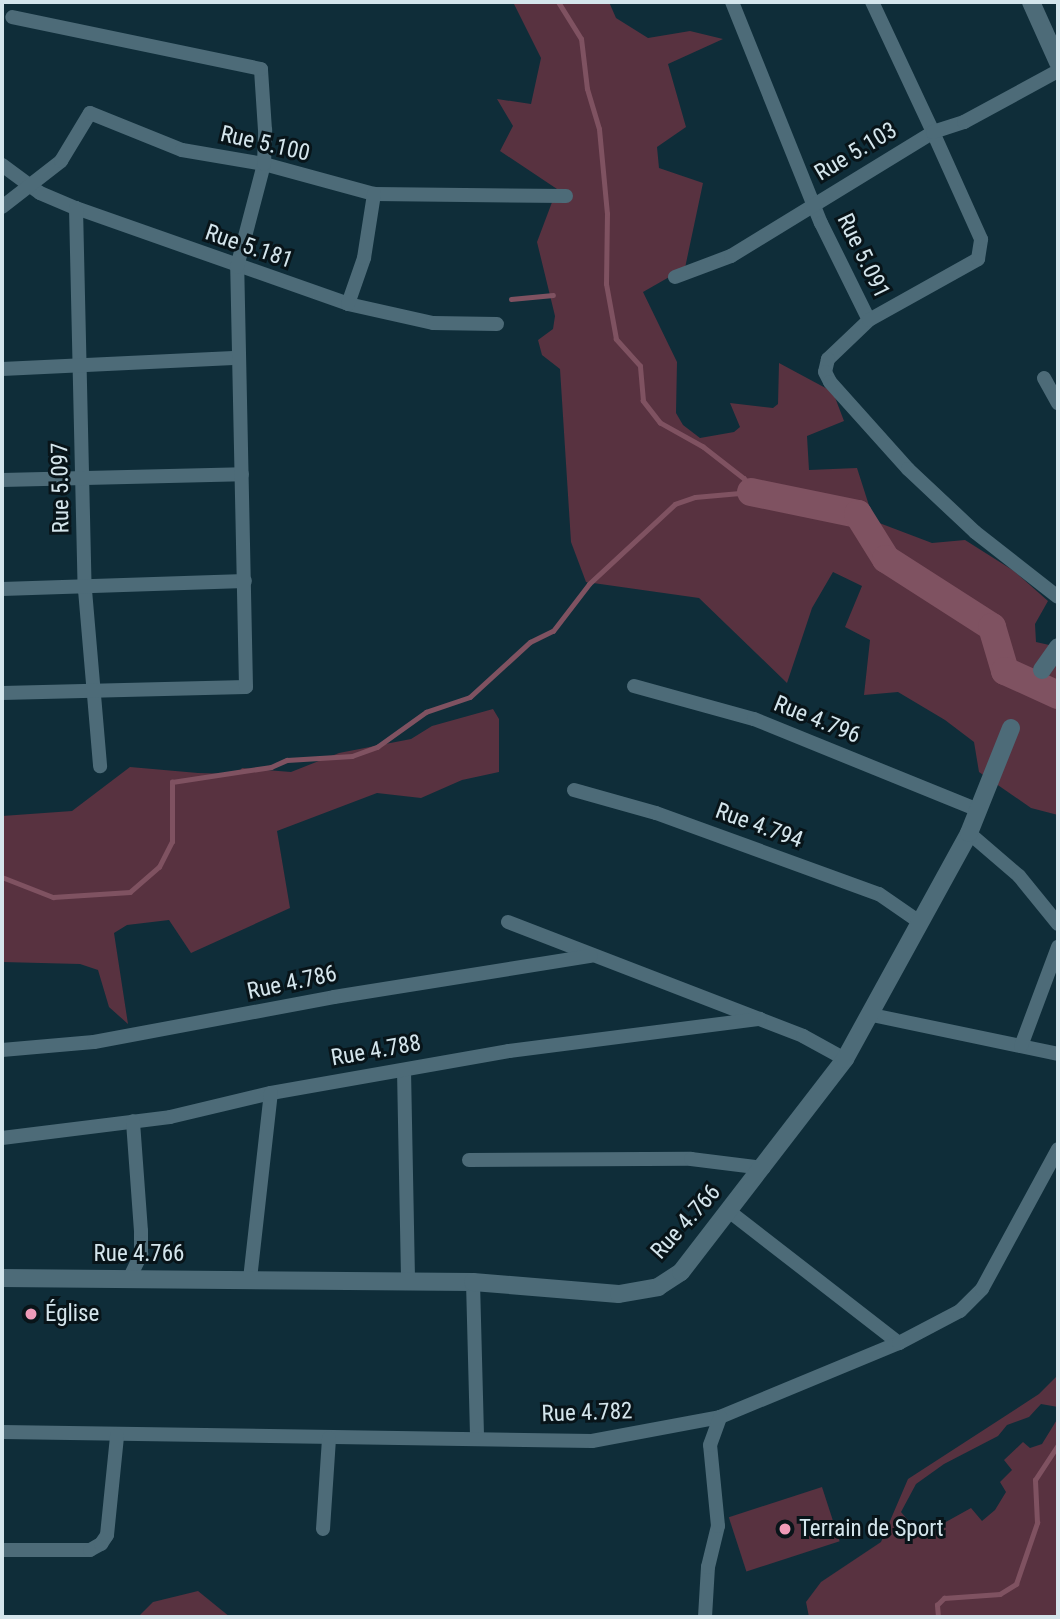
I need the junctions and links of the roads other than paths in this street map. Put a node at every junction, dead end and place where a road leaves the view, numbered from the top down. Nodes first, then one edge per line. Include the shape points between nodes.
1 (732, 2) edge
2 (872, 2) edge
3 (1031, 2) edge
4 (12, 17) dead end
5 (1058, 62) edge
6 (1058, 71) edge
7 (933, 132) junction
8 (264, 164) junction
9 (2, 165) edge
10 (32, 187) junction
11 (374, 194) junction
12 (566, 196) dead end
13 (813, 205) junction
14 (2, 207) edge
15 (76, 208) junction
16 (237, 267) junction
17 (675, 277) dead end
18 (348, 304) junction
19 (869, 320) junction
20 (497, 324) dead end
21 (239, 358) junction
22 (81, 365) junction
23 (2, 369) edge
24 (1044, 378) dead end
25 (1058, 403) edge
26 (84, 474) junction
27 (242, 474) junction
28 (2, 480) edge
29 (245, 580) junction
30 (2, 589) edge
31 (85, 590) junction
32 (1058, 597) edge
33 (1058, 646) edge
34 (1042, 670) dead end
35 (634, 686) dead end
36 (91, 691) junction
37 (2, 693) edge
38 (1011, 728) dead end
39 (100, 766) dead end
40 (574, 790) dead end
41 (978, 810) junction
42 (969, 833) junction
43 (508, 922) dead end
44 (921, 923) junction
45 (1058, 924) edge
46 (1058, 947) edge
47 (591, 956) junction
48 (872, 1015) junction
49 (760, 1019) junction
50 (1021, 1046) junction
51 (2, 1050) edge
52 (1058, 1054) edge
53 (845, 1059) junction
54 (404, 1070) junction
55 (271, 1093) junction
56 (133, 1121) junction
57 (2, 1138) edge
58 (1058, 1149) edge
59 (469, 1160) dead end
60 (764, 1168) junction
61 (730, 1212) junction
62 (2, 1278) edge
63 (129, 1279) junction
64 (250, 1279) junction
65 (408, 1280) junction
66 (473, 1282) junction
67 (898, 1343) junction
68 (720, 1417) junction
69 (2, 1432) edge
70 (117, 1436) junction
71 (477, 1437) junction
72 (329, 1438) junction
73 (323, 1529) dead end
74 (2, 1550) edge
75 (705, 1617) edge

1 - 13 street, Rue 5.091
2 - 7 street, Rue 5.103
3 - 5 street
4 - 8 street via 261,69
6 - 7 street via 964,122
7 - 13 street, Rue 5.103
7 - 19 street via 981,239 978,259
8 - 10 street, Rue 5.100 via 182,150 90,113 61,161
8 - 11 street, Rue 5.100
8 - 16 street
9 - 10 street, Rue 5.181
10 - 14 street, Rue 5.100
10 - 15 street, Rue 5.181
11 - 12 street, Rue 5.100
11 - 18 street via 364,258
13 - 17 street, Rue 5.103 via 731,256
13 - 19 street, Rue 5.091
15 - 16 street, Rue 5.181
15 - 22 street, Rue 5.097
16 - 18 street, Rue 5.181
16 - 21 street
18 - 20 street, Rue 5.181 via 433,323
19 - 32 street, Rue 5.091 via 828,359 825,372 830,382 908,469 975,532
21 - 22 street
21 - 27 street
22 - 23 street
22 - 26 street, Rue 5.097
24 - 25 street
26 - 27 street
26 - 28 street
26 - 31 street, Rue 5.097
27 - 29 street
29 - 31 street
29 - 36 street via 246,687
30 - 31 street
31 - 36 street, Rue 5.097
33 - 34 street
35 - 41 street, Rue 4.796 via 754,719
36 - 37 street
36 - 39 street, Rue 5.097
38 - 41 street, Rue 4.766
40 - 44 street, Rue 4.794 via 656,813 879,894
41 - 42 street, Rue 4.766
42 - 44 street, Rue 4.766
42 - 45 street via 1019,876
43 - 47 street
44 - 48 street, Rue 4.766
46 - 50 street
47 - 49 street
47 - 51 street, Rue 4.786 via 94,1042
48 - 50 street
48 - 53 street, Rue 4.766
49 - 53 street
49 - 54 street, Rue 4.788 via 509,1051
50 - 52 street
53 - 60 street, Rue 4.766
54 - 55 street, Rue 4.788
54 - 65 street
55 - 56 street, Rue 4.788
55 - 64 street
56 - 57 street, Rue 4.788
56 - 63 street via 141,1254
58 - 67 street, Rue 4.782 via 982,1289 960,1311
59 - 60 street via 691,1159
60 - 61 street, Rue 4.766
61 - 66 street, Rue 4.766 via 681,1272 657,1287 619,1294
61 - 67 street
62 - 63 street, Rue 4.766
63 - 64 street, Rue 4.766
64 - 65 street, Rue 4.766
65 - 66 street, Rue 4.766
66 - 71 street
67 - 68 street, Rue 4.782
68 - 71 street, Rue 4.782 via 592,1440
68 - 75 street via 710,1445 718,1526 708,1567
69 - 70 street, Rue 4.782
70 - 72 street, Rue 4.782
70 - 74 street via 107,1535 101,1544 90,1550
71 - 72 street, Rue 4.782
72 - 73 street

